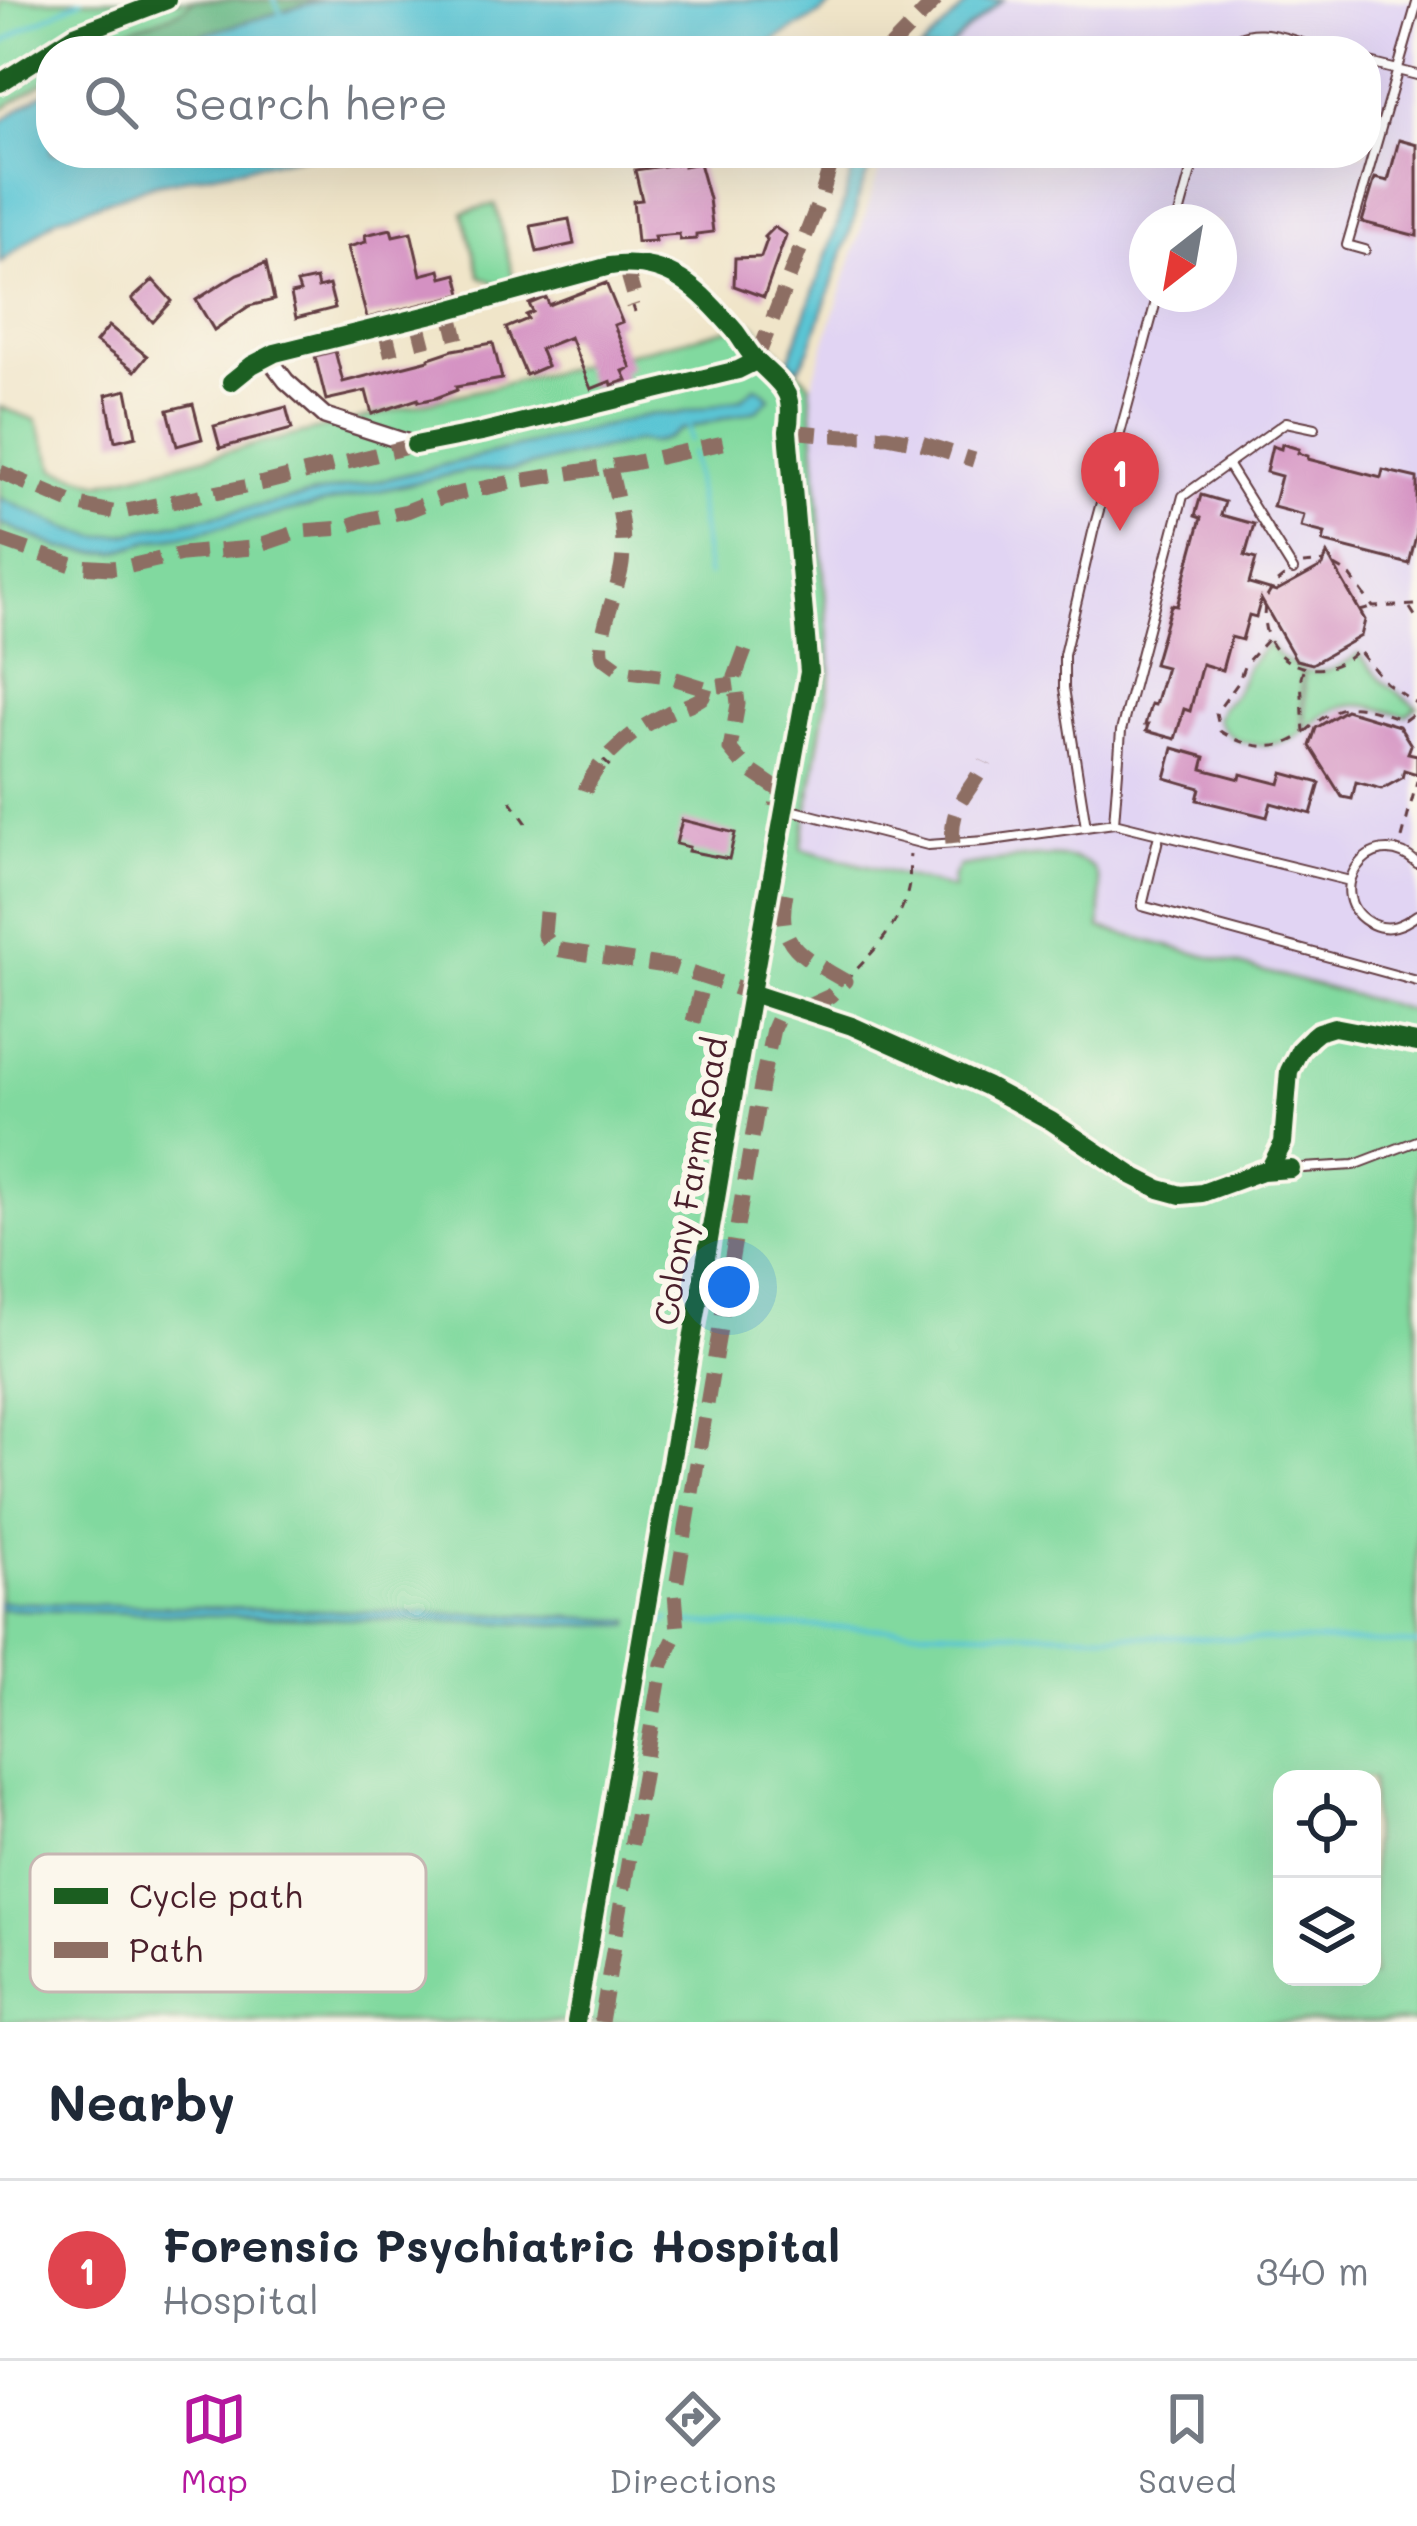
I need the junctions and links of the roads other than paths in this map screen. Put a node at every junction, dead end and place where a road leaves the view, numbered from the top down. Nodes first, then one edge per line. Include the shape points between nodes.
1 (1417, 3) edge
2 (1239, 36) edge
3 (1271, 36) edge
4 (1381, 66) edge
5 (1399, 70) junction
6 (1417, 75) edge
7 (1381, 131) edge
8 (1192, 168) edge
9 (1370, 168) edge
10 (1182, 204) edge
11 (1365, 250) dead end
12 (1153, 312) edge
13 (267, 356) junction
14 (756, 361) junction
15 (232, 382) dead end
16 (1316, 428) dead end
17 (1227, 464) junction
18 (1293, 570) dead end
19 (785, 808) junction
20 (1114, 823) junction
21 (1086, 827) junction
22 (1159, 836) junction
23 (1417, 863) edge
24 (1350, 881) junction
25 (1417, 915) edge
26 (1417, 981) edge
27 (751, 993) junction
28 (1417, 1141) edge
29 (576, 2022) edge

1 - 5 lane
2 - 3 lane
4 - 5 lane
5 - 6 lane
5 - 7 lane
8 - 10 lane
9 - 11 lane via 1347,245
12 - 21 lane via 1064,655
13 - 14 street via 325,416 415,445
13 - 14 street, Colony Farm Road via 632,264 686,283
13 - 15 street
14 - 19 street, Colony Farm Road via 789,396 809,672
16 - 17 lane via 1286,422
17 - 18 lane
17 - 20 lane via 1183,496 1121,731
19 - 21 lane via 928,845
19 - 27 street, Colony Farm Road
20 - 21 lane
20 - 22 lane
22 - 24 lane
22 - 26 lane via 1142,906
23 - 24 lane via 1381,850 1358,864
24 - 25 lane via 1356,911 1372,924 1396,927
27 - 28 lane via 852,1026 986,1086 1132,1176 1181,1195 1258,1172 1354,1165
27 - 29 street, Colony Farm Road

